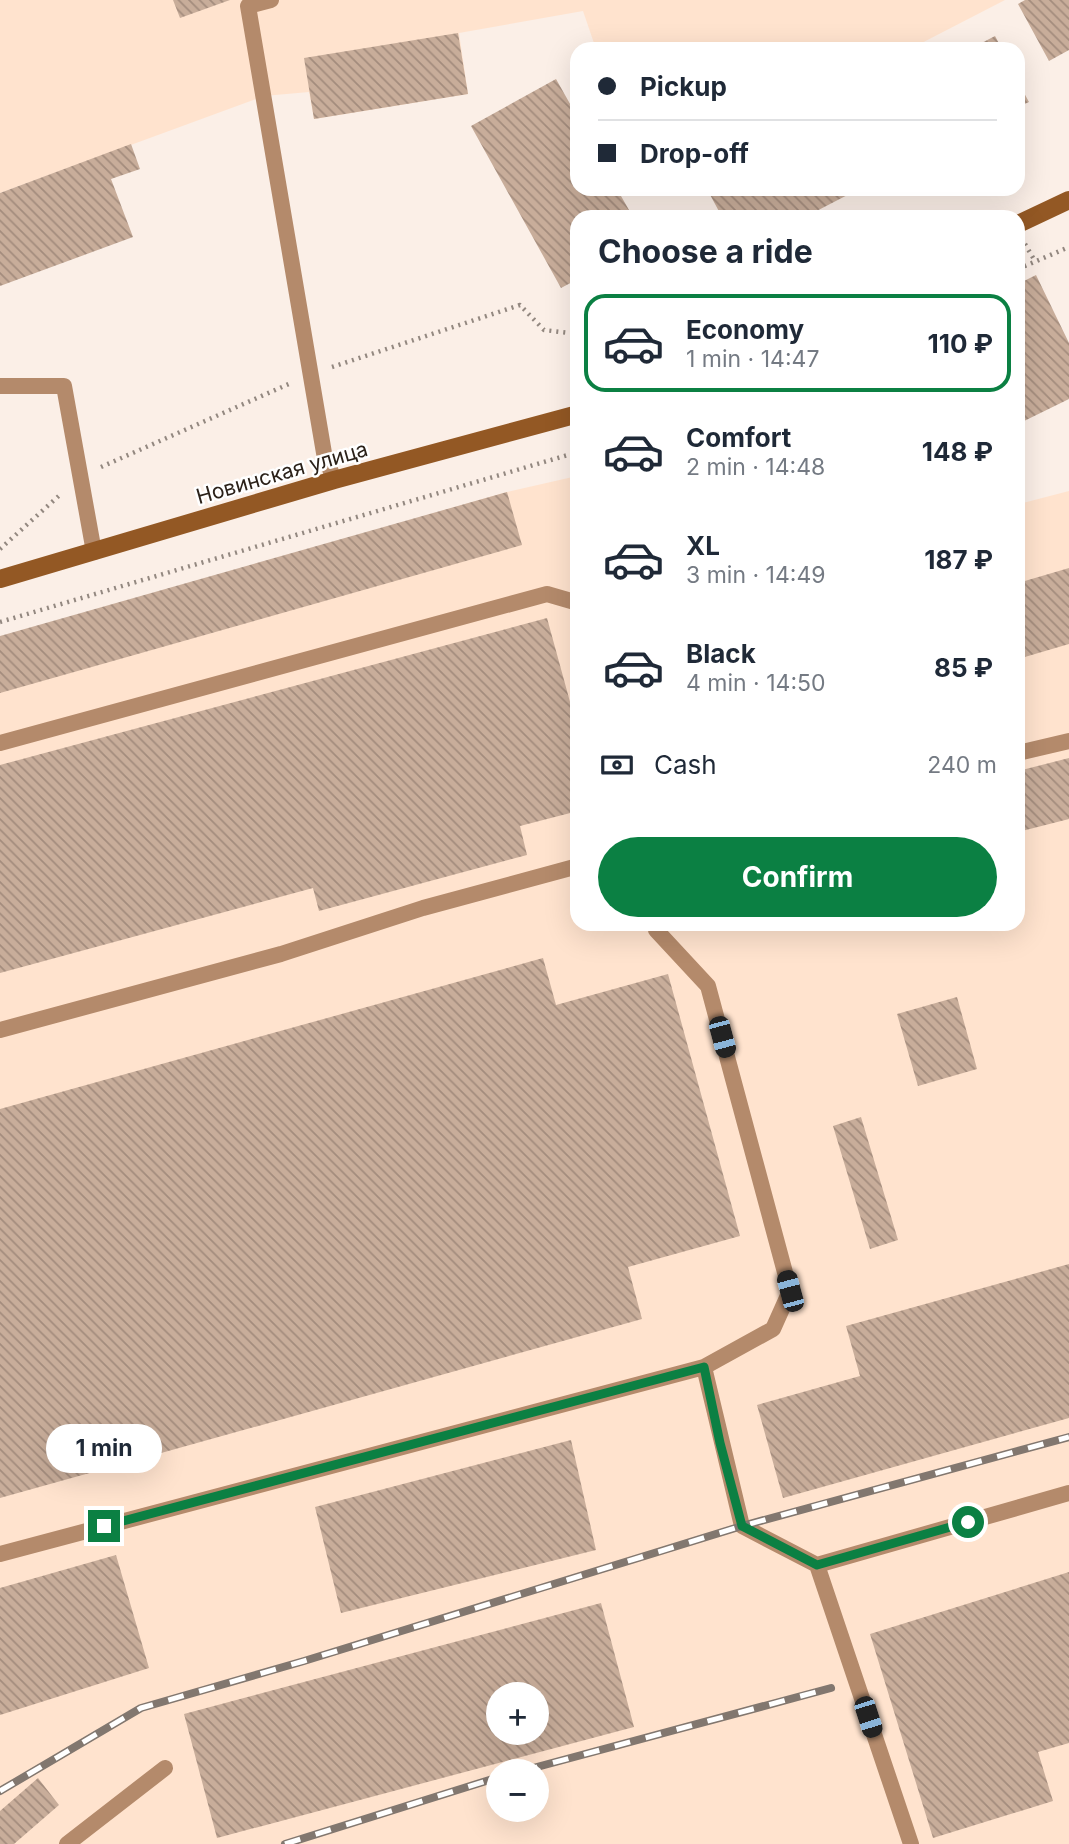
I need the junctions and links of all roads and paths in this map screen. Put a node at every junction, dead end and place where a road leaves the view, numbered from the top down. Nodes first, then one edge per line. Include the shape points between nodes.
1 (271, 0) edge
2 (1069, 200) edge
3 (1025, 221) edge
4 (1069, 247) edge
5 (1025, 266) edge
6 (570, 333) edge
7 (310, 374) junction
8 (0, 386) edge
9 (570, 416) edge
10 (570, 454) edge
11 (80, 476) junction
12 (334, 480) junction
13 (0, 549) edge
14 (94, 552) junction
15 (0, 579) edge
16 (570, 601) edge
17 (0, 622) edge
18 (1069, 741) edge
19 (0, 743) edge
20 (1025, 751) edge
21 (570, 868) edge
22 (657, 931) edge
23 (0, 1030) edge
24 (704, 1367) junction
25 (1069, 1493) edge
26 (0, 1554) edge
27 (817, 1565) junction
28 (164, 1768) dead end
29 (67, 1844) edge
30 (911, 1844) edge

1 - 7 lane via 248,6
2 - 3 main road
4 - 5 path
6 - 7 path via 544,330 520,305
7 - 11 path
7 - 12 lane via 324,453
8 - 11 lane via 64,386
9 - 12 main road, Новинская улица
10 - 17 path
11 - 13 path
11 - 14 lane
12 - 14 main road, Новинская улица
14 - 15 main road, Новинская улица
16 - 19 lane via 547,594
18 - 20 lane
21 - 23 lane via 423,908 281,954
22 - 24 lane via 708,986 790,1291 773,1329
24 - 26 lane
24 - 27 lane via 742,1526
25 - 27 lane
27 - 30 lane
28 - 29 lane

